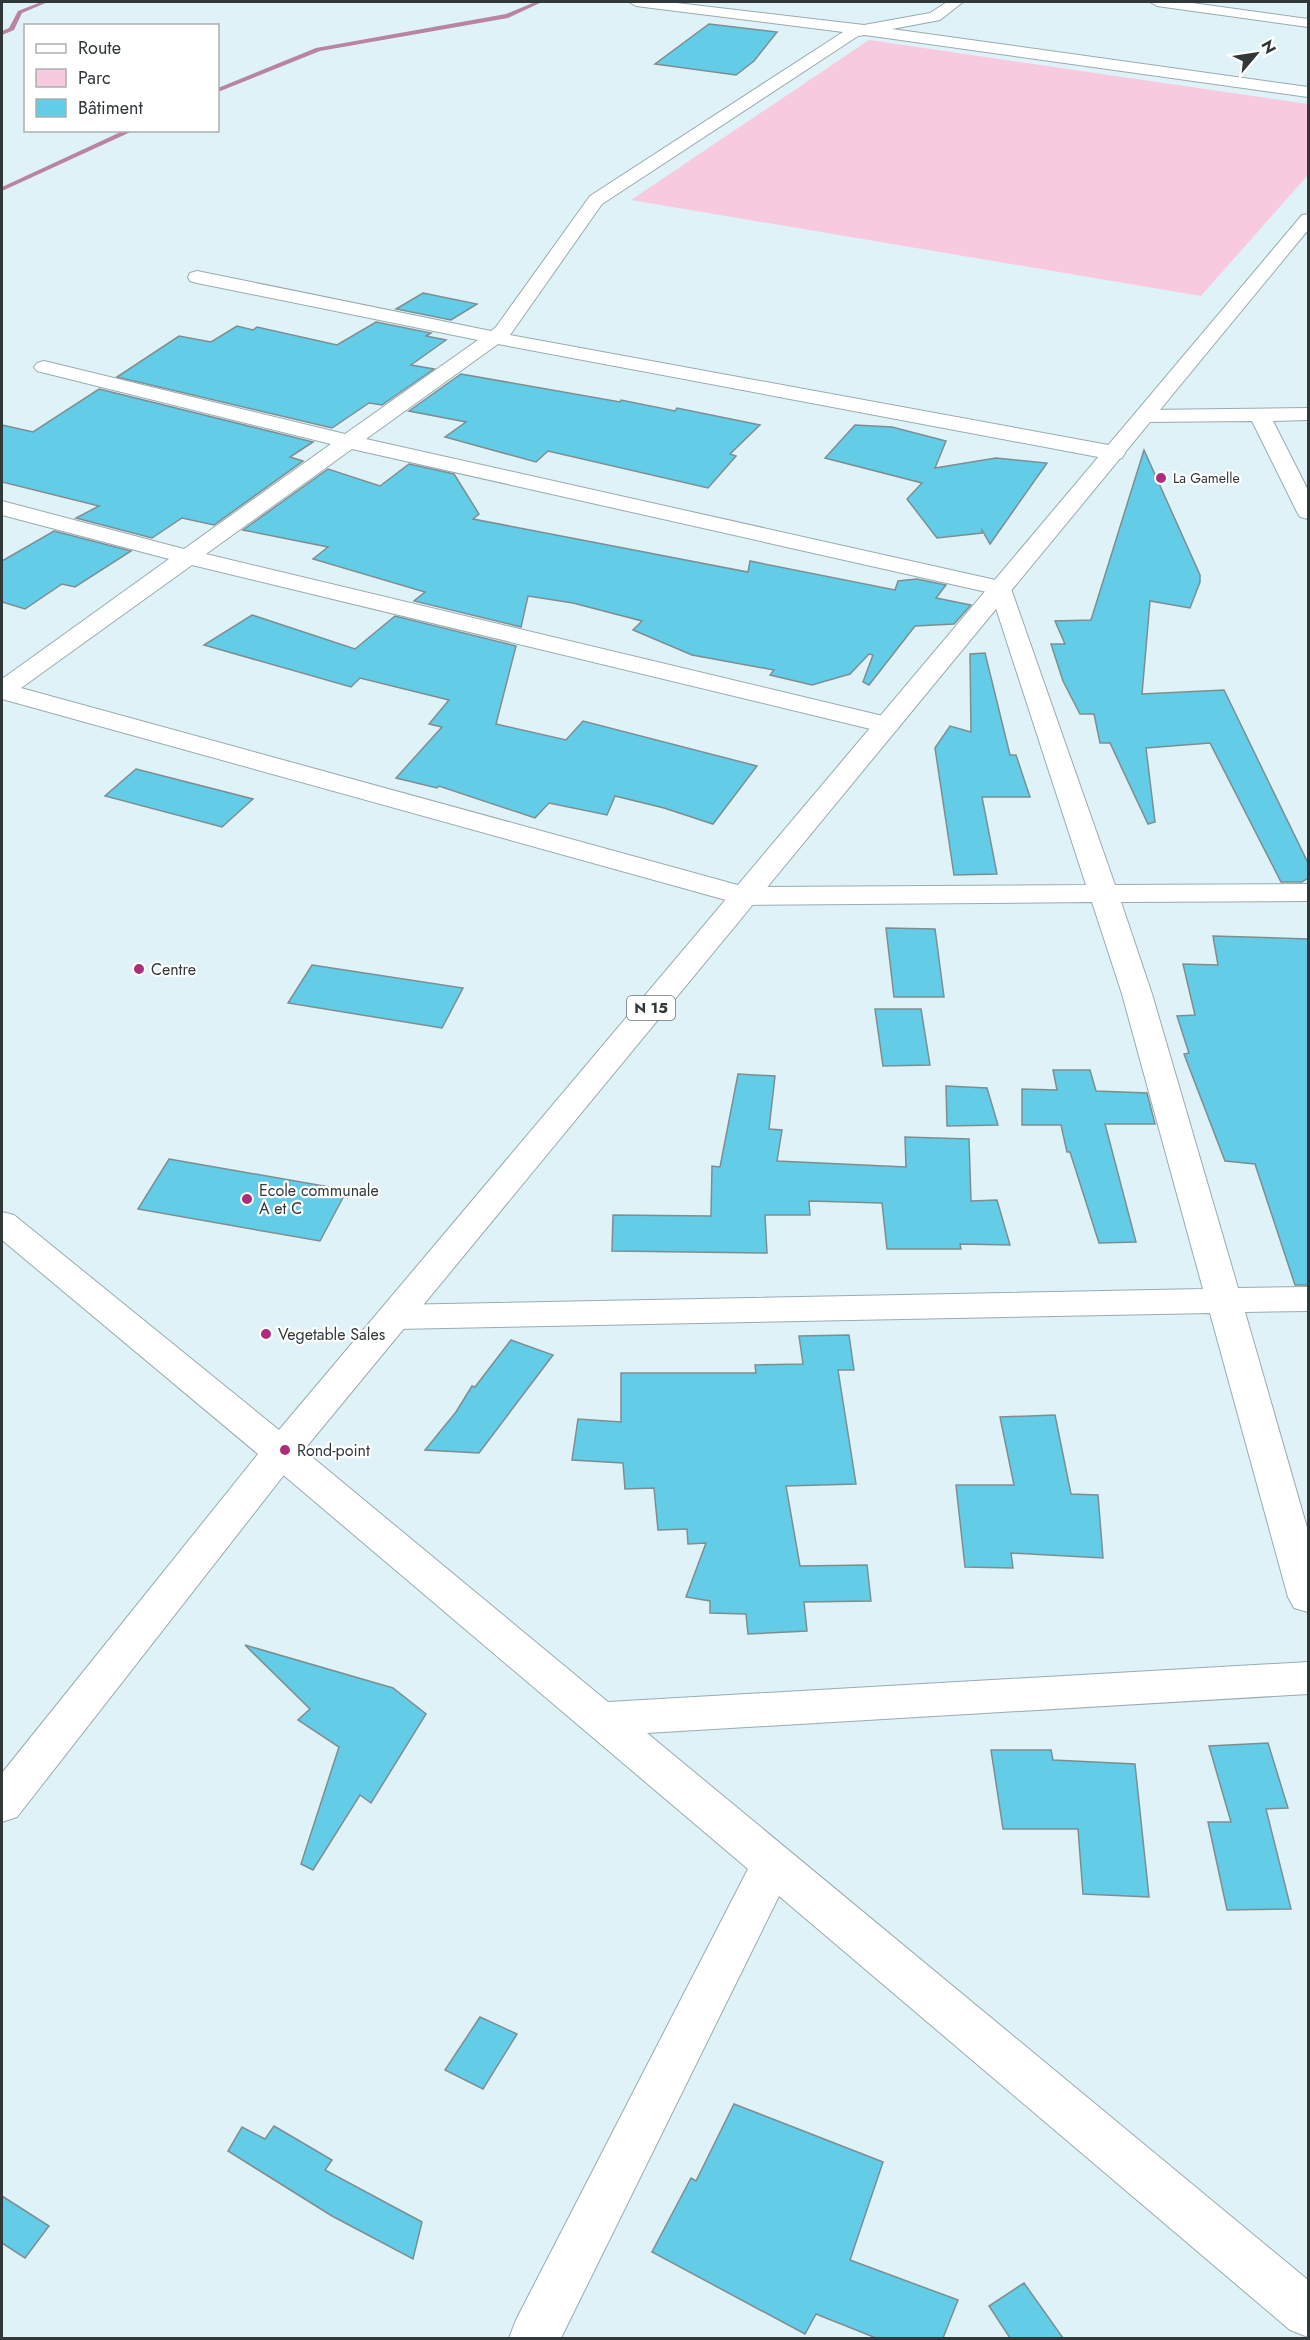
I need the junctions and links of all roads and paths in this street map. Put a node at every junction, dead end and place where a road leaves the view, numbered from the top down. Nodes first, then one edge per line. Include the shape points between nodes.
1 (636, 2) edge
2 (956, 2) edge
3 (1156, 2) edge
4 (1308, 23) edge
5 (865, 30) junction
6 (1308, 92) edge
7 (1308, 219) edge
8 (197, 277) dead end
9 (494, 337) junction
10 (44, 367) dead end
11 (1308, 414) edge
12 (1260, 415) junction
13 (1144, 416) junction
14 (349, 442) junction
15 (1114, 453) junction
16 (2, 508) edge
17 (1308, 512) edge
18 (188, 557) junction
19 (1001, 588) junction
20 (2, 690) edge
21 (887, 725) junction
22 (1308, 891) edge
23 (1103, 893) junction
24 (744, 896) junction
25 (2, 1223) edge
26 (1308, 1299) edge
27 (1225, 1301) junction
28 (394, 1317) junction
29 (281, 1452) junction
30 (1308, 1597) edge
31 (1308, 1678) edge
32 (600, 1719) junction
33 (2, 1804) edge
34 (773, 1863) junction
35 (1308, 2312) edge
36 (534, 2338) edge

1 - 5 street
2 - 5 street via 935,17
3 - 4 street
5 - 6 street
5 - 9 street via 853,32 596,200 504,331
7 - 13 street, N 15
8 - 9 street
9 - 14 street
9 - 15 street
10 - 14 street
11 - 12 street
12 - 13 street
12 - 17 street
13 - 15 street, N 15
14 - 18 street
14 - 19 street
15 - 19 street, N 15
16 - 18 street
18 - 20 street
18 - 21 street
19 - 21 street, N 15
19 - 23 street
20 - 24 street
21 - 24 street, N 15
22 - 23 street
23 - 24 street
23 - 27 street via 1137,994
24 - 28 street, N 15
25 - 29 street
26 - 27 street
27 - 28 street
27 - 30 street
28 - 29 street, N 15
29 - 32 street
29 - 33 street, N 15
31 - 32 street
32 - 34 street
34 - 35 street
34 - 36 street

